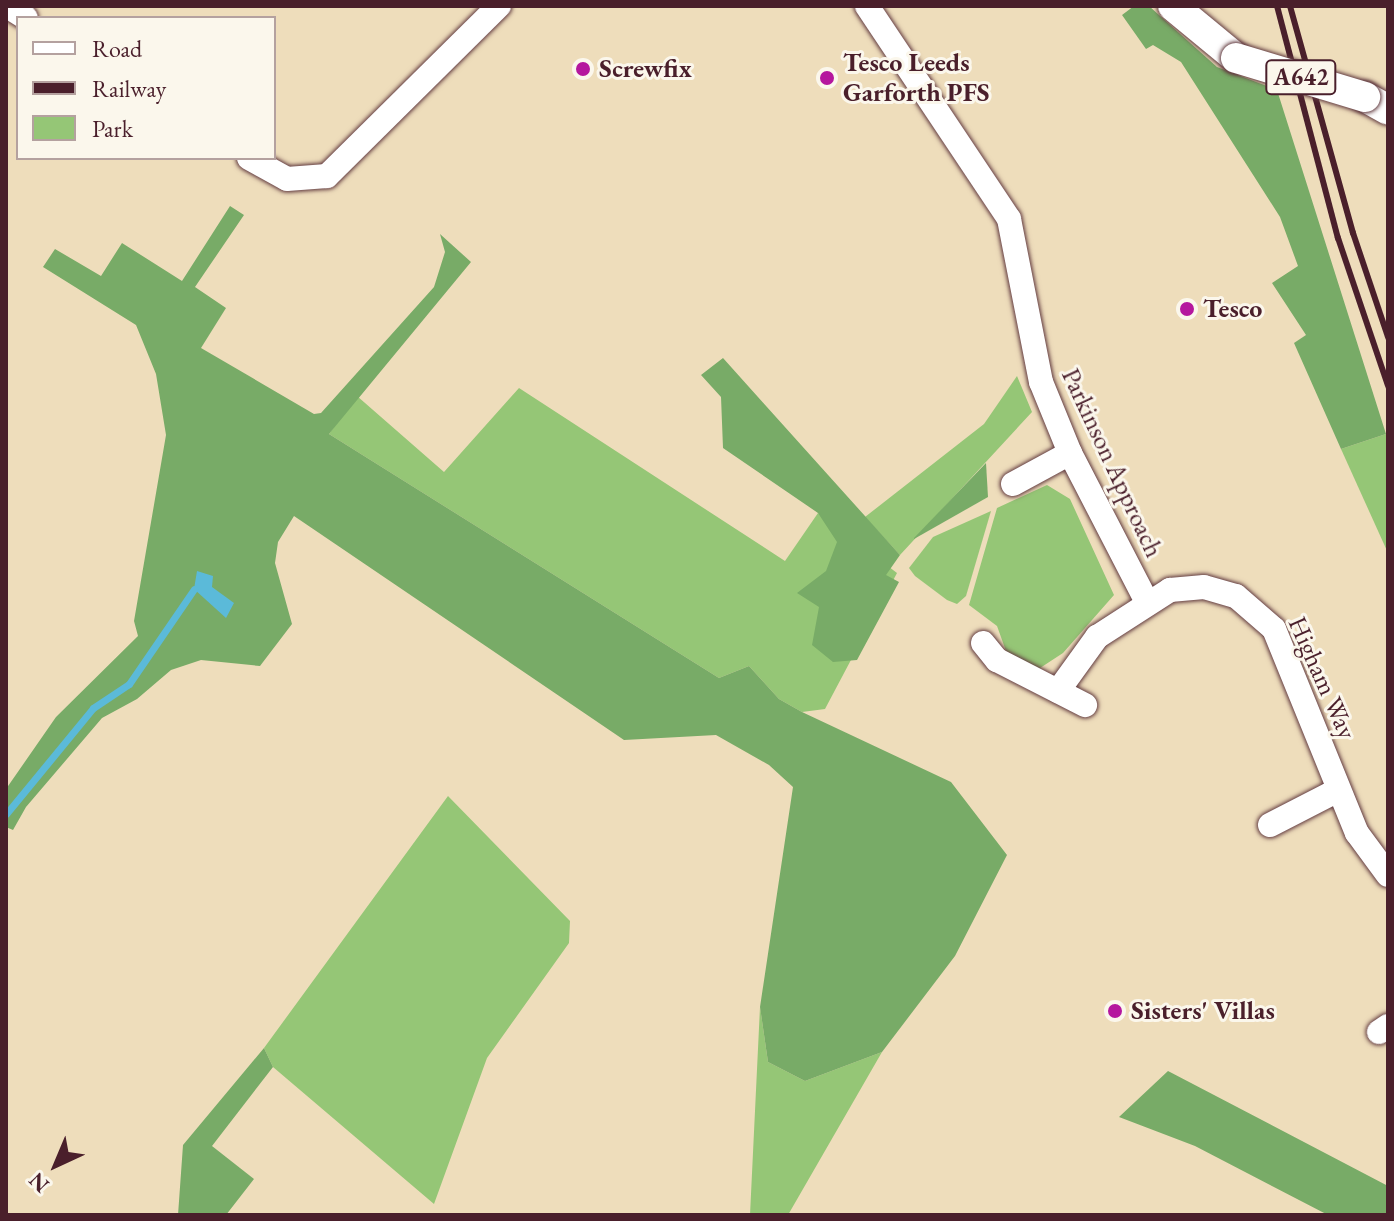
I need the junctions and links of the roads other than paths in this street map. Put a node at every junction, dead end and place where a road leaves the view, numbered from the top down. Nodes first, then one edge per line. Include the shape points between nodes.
1 (499, 6) edge
2 (867, 6) edge
3 (1173, 6) edge
4 (1376, 104) edge
5 (253, 160) edge
6 (1070, 453) junction
7 (1013, 484) dead end
8 (1147, 602) junction
9 (983, 643) dead end
10 (1058, 691) junction
11 (1085, 705) dead end
12 (1338, 790) junction
13 (1270, 825) dead end
14 (1388, 875) edge

1 - 5 street via 327,176 287,179
2 - 6 street, Parkinson Approach via 1009,219 1034,362
3 - 4 main road, A642, bridge via 1236,58
6 - 7 street
6 - 8 street, Parkinson Approach
8 - 10 street, Higham Way via 1083,650
8 - 12 street, Higham Way via 1170,590 1204,587 1236,596 1263,615 1289,659
9 - 10 street via 997,660
10 - 11 street
12 - 13 street
12 - 14 street, Higham Way via 1357,833

